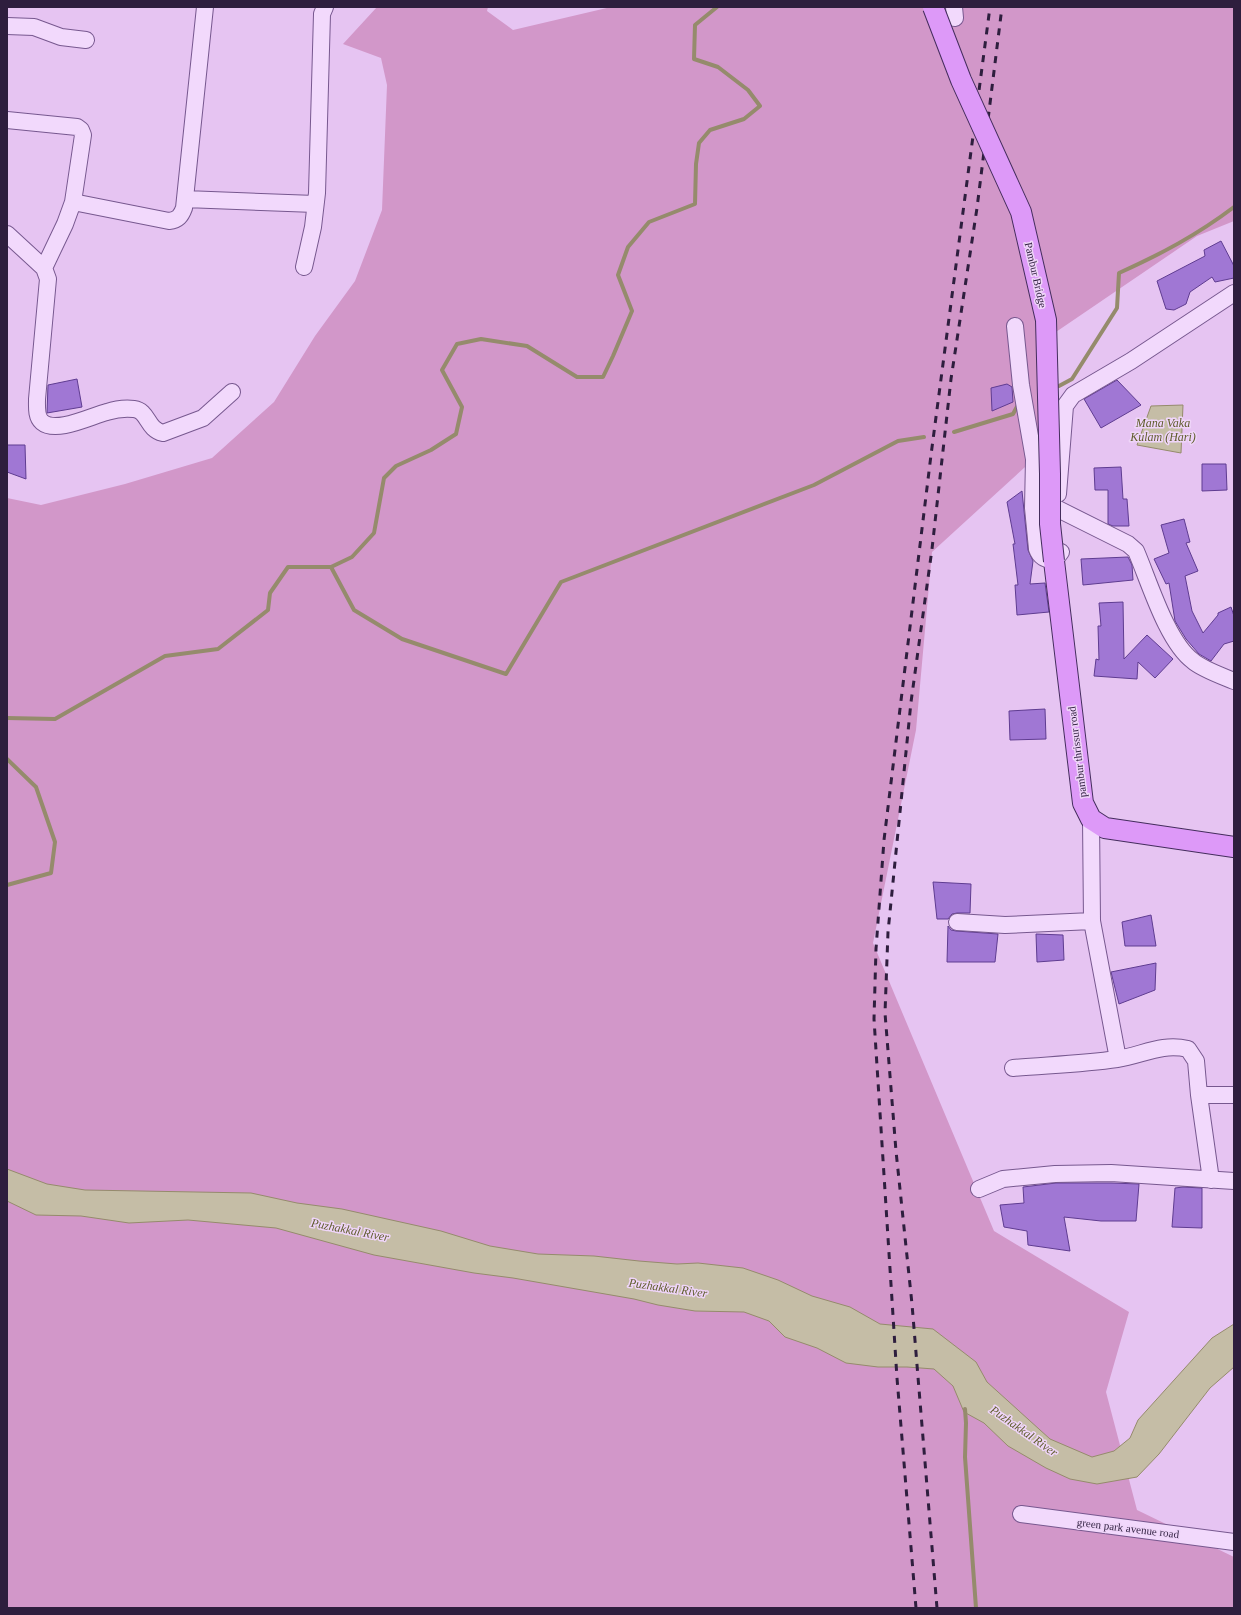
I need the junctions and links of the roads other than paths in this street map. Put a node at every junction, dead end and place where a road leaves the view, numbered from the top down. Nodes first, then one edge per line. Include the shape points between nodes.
1 (205, 7) edge
2 (325, 7) edge
3 (933, 7) edge
4 (7, 26) edge
5 (86, 40) dead end
6 (7, 120) edge
7 (186, 199) junction
8 (73, 202) junction
9 (316, 204) junction
10 (7, 234) edge
11 (304, 267) dead end
12 (44, 268) junction
13 (1234, 293) edge
14 (1015, 326) dead end
15 (232, 392) dead end
16 (1058, 509) junction
17 (1054, 561) junction
18 (1234, 681) edge
19 (1091, 819) junction
20 (1234, 847) edge
21 (1092, 921) junction
22 (957, 922) dead end
23 (1118, 1059) junction
24 (1013, 1068) dead end
25 (1199, 1095) junction
26 (1234, 1095) edge
27 (1211, 1180) junction
28 (1234, 1181) edge
29 (979, 1189) dead end
30 (1021, 1514) dead end
31 (1234, 1542) edge

1 - 7 street
2 - 9 street via 322,14
3 - 17 main road, Pambur Bridge, bridge via 961,80 1021,212 1046,320 1050,524
4 - 5 street via 34,27 61,37
6 - 8 street via 77,127 81,130 84,135
7 - 8 street via 182,214 174,220
7 - 9 street
8 - 12 street
9 - 11 street
10 - 12 street
12 - 15 street via 48,290 37,399 39,418 43,423 63,426 108,411 136,409 142,412 156,432 163,433 203,418
13 - 16 street via 1131,361 1073,395 1065,406
14 - 17 street via 1021,385 1034,459 1033,508 1038,548 1043,558
16 - 17 street via 1062,550
16 - 18 street via 1128,544 1136,551 1170,634 1179,647 1193,662
17 - 19 main road, pambur thrissur road via 1082,803
19 - 20 main road via 1105,828
19 - 21 street
21 - 22 street via 1005,925
21 - 23 street
23 - 24 street
23 - 25 street via 1175,1046 1188,1050 1196,1061
25 - 26 street
25 - 27 street
27 - 28 street
27 - 29 street via 1111,1173 1056,1174 1003,1179
30 - 31 street, green park avenue road

